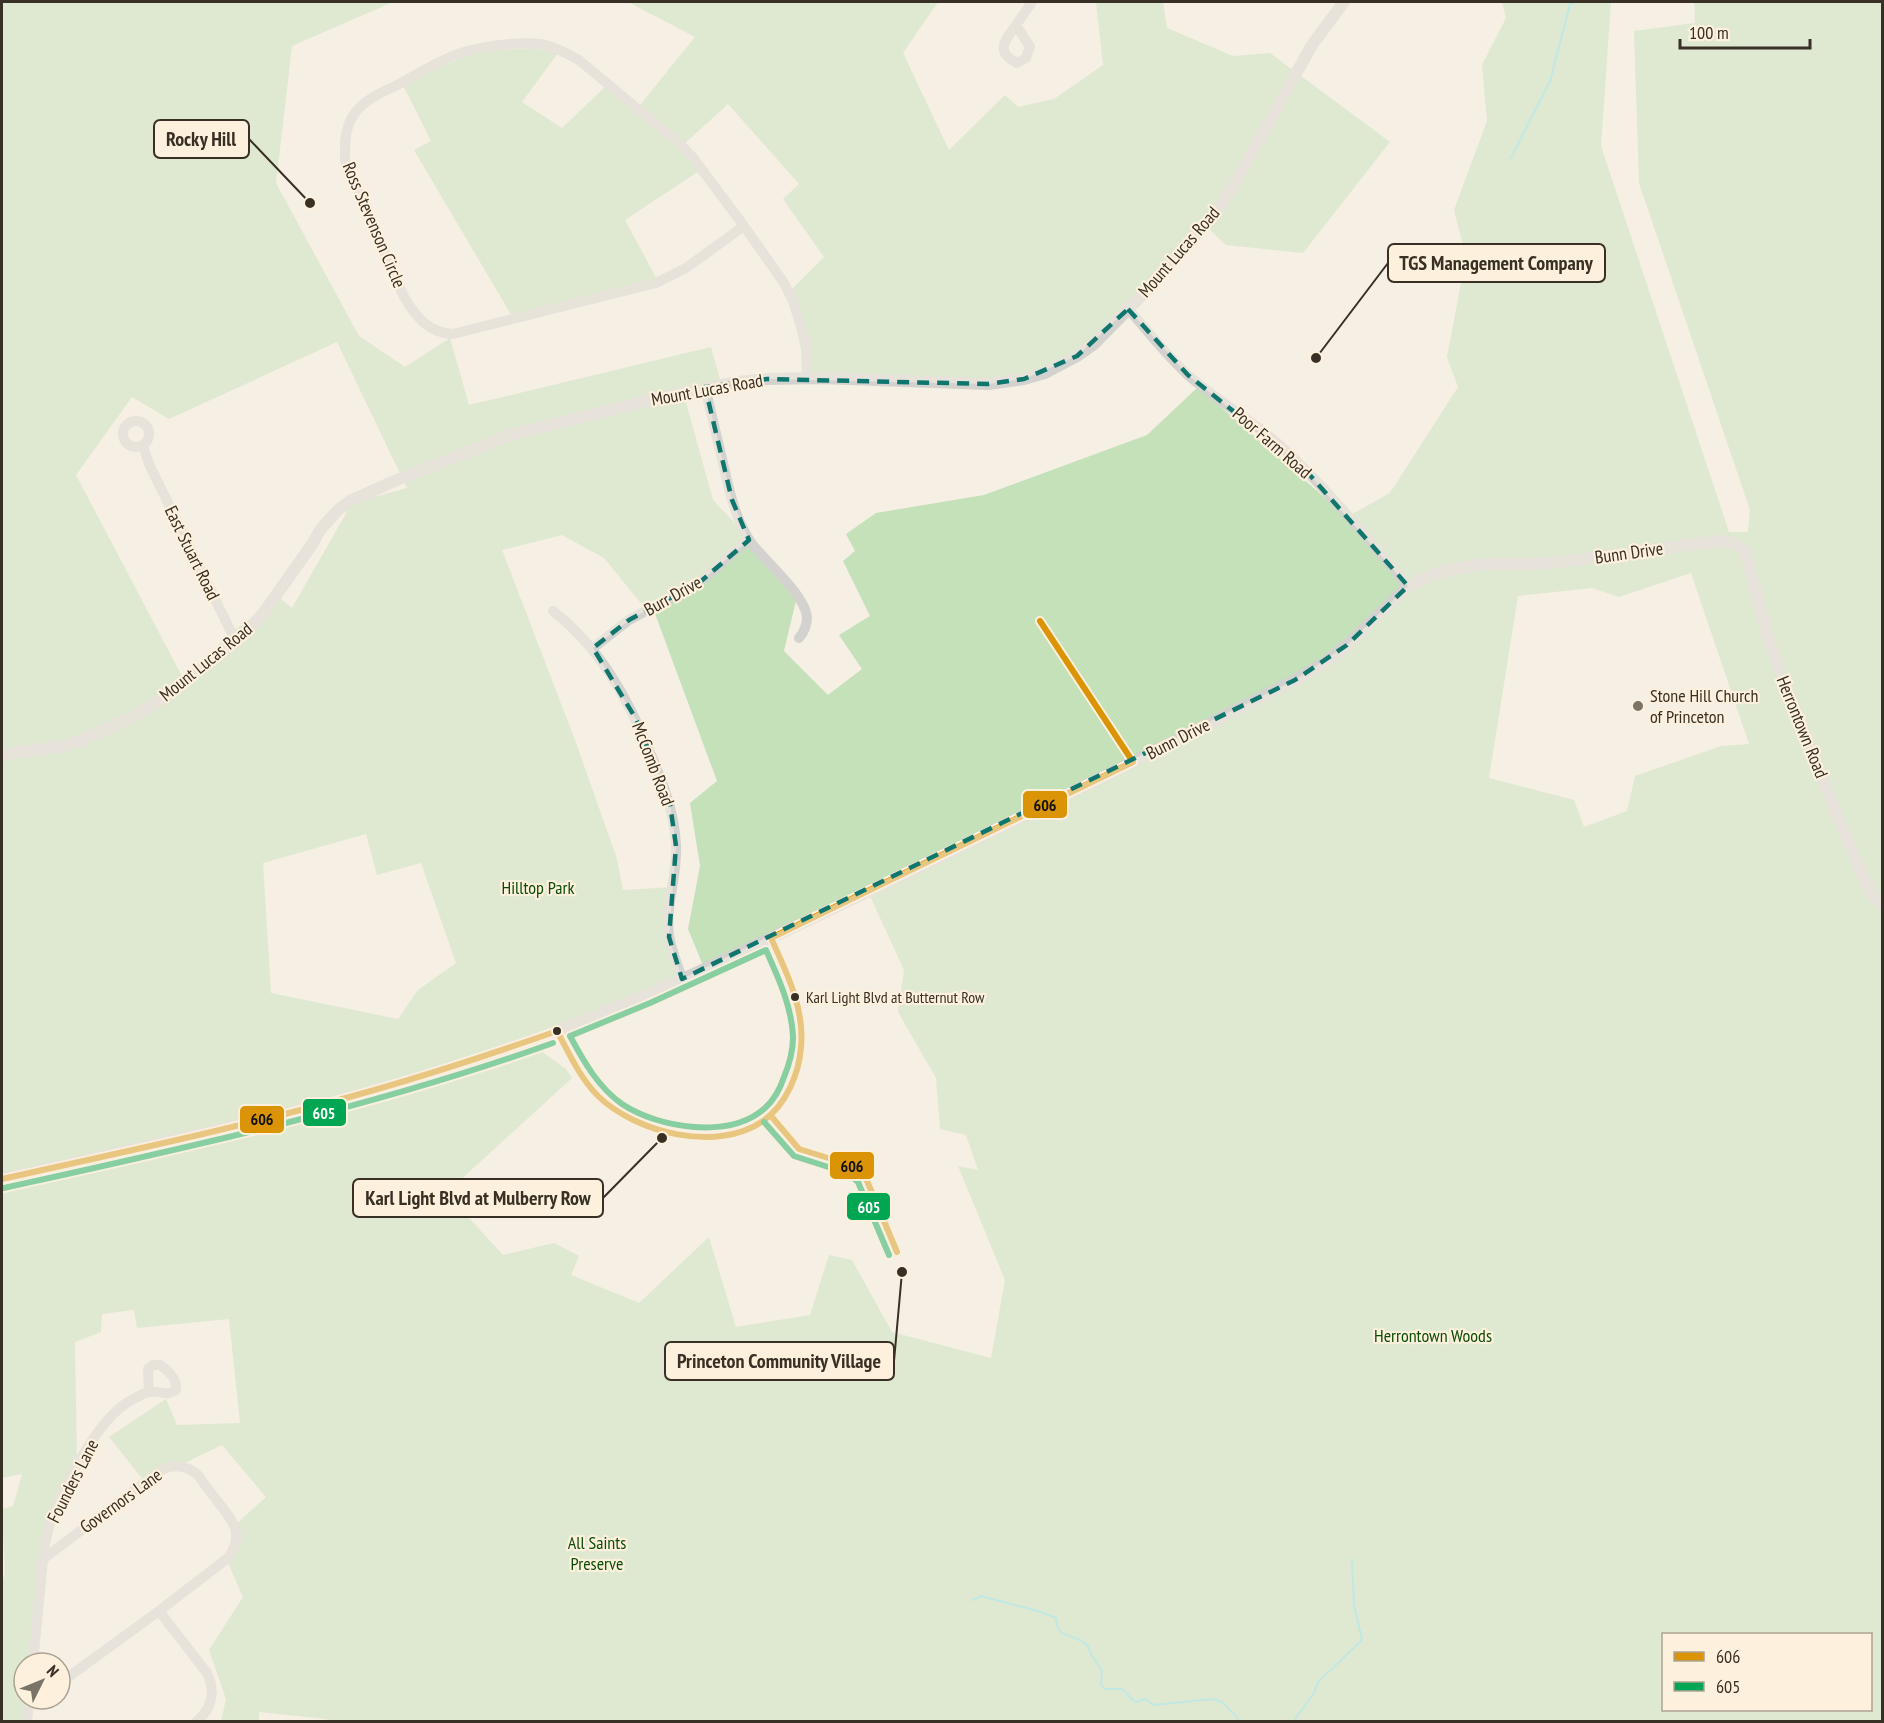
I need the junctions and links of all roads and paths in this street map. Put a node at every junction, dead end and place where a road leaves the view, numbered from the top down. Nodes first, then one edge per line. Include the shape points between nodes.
1 (1032, 2) edge
2 (1344, 2) edge
3 (1016, 25) dead end
4 (744, 226) junction
5 (1128, 309) junction
6 (807, 378) junction
7 (705, 387) junction
8 (142, 446) dead end
9 (749, 539) junction
10 (1737, 544) joint
11 (1408, 586) junction
12 (553, 611) dead end
13 (799, 638) dead end
14 (236, 642) junction
15 (593, 648) junction
16 (2, 755) edge
17 (1882, 905) edge
18 (682, 979) junction
19 (2, 1179) edge
20 (149, 1391) dead end
21 (43, 1559) junction
22 (159, 1611) junction
23 (34, 1651) edge
24 (72, 1674) edge
25 (196, 1722) edge

1 - 3 street
2 - 5 street, Mount Lucas Road via 1312,45 1218,208
4 - 4 street, Ross Stevenson Circle via 680,144 579,60 555,48 526,43 450,57 368,100 353,116 345,138 345,161 404,297 428,327 444,333 453,334 656,283 686,268
4 - 6 street, Ross Stevenson Circle via 793,301 806,343
5 - 6 street, Mount Lucas Road via 1077,356 1024,379 988,384
5 - 11 street, Poor Farm Road via 1188,375 1252,422 1301,465
6 - 7 street, Mount Lucas Road
7 - 9 street via 732,500
7 - 14 street, Mount Lucas Road via 513,434 350,501 329,518 265,611
8 - 14 street, East Stuart Road
9 - 13 street via 805,608 807,623
9 - 15 street, Burr Drive via 700,582 629,620
10 - 11 street, Bunn Drive via 1718,541 1543,564 1470,566 1440,572
10 - 17 street, Herrontown Road via 1745,551 1770,642 1831,800 1865,880
11 - 18 street, Bunn Drive via 1347,645 1295,680 1011,823
12 - 15 street, McComb Road
14 - 16 street, Mount Lucas Road via 155,704 105,731 63,746
15 - 18 street, McComb Road via 636,719 670,804 676,857 669,937
18 - 19 street, Bunn Drive via 521,1044 394,1085
20 - 21 street, Founders Lane via 125,1404 85,1451 56,1508
21 - 22 street, Governors Lane via 164,1470 185,1467 198,1475 232,1521 236,1544 228,1558
21 - 23 street
22 - 24 street, Governors Lane
22 - 25 street via 210,1681 209,1707

